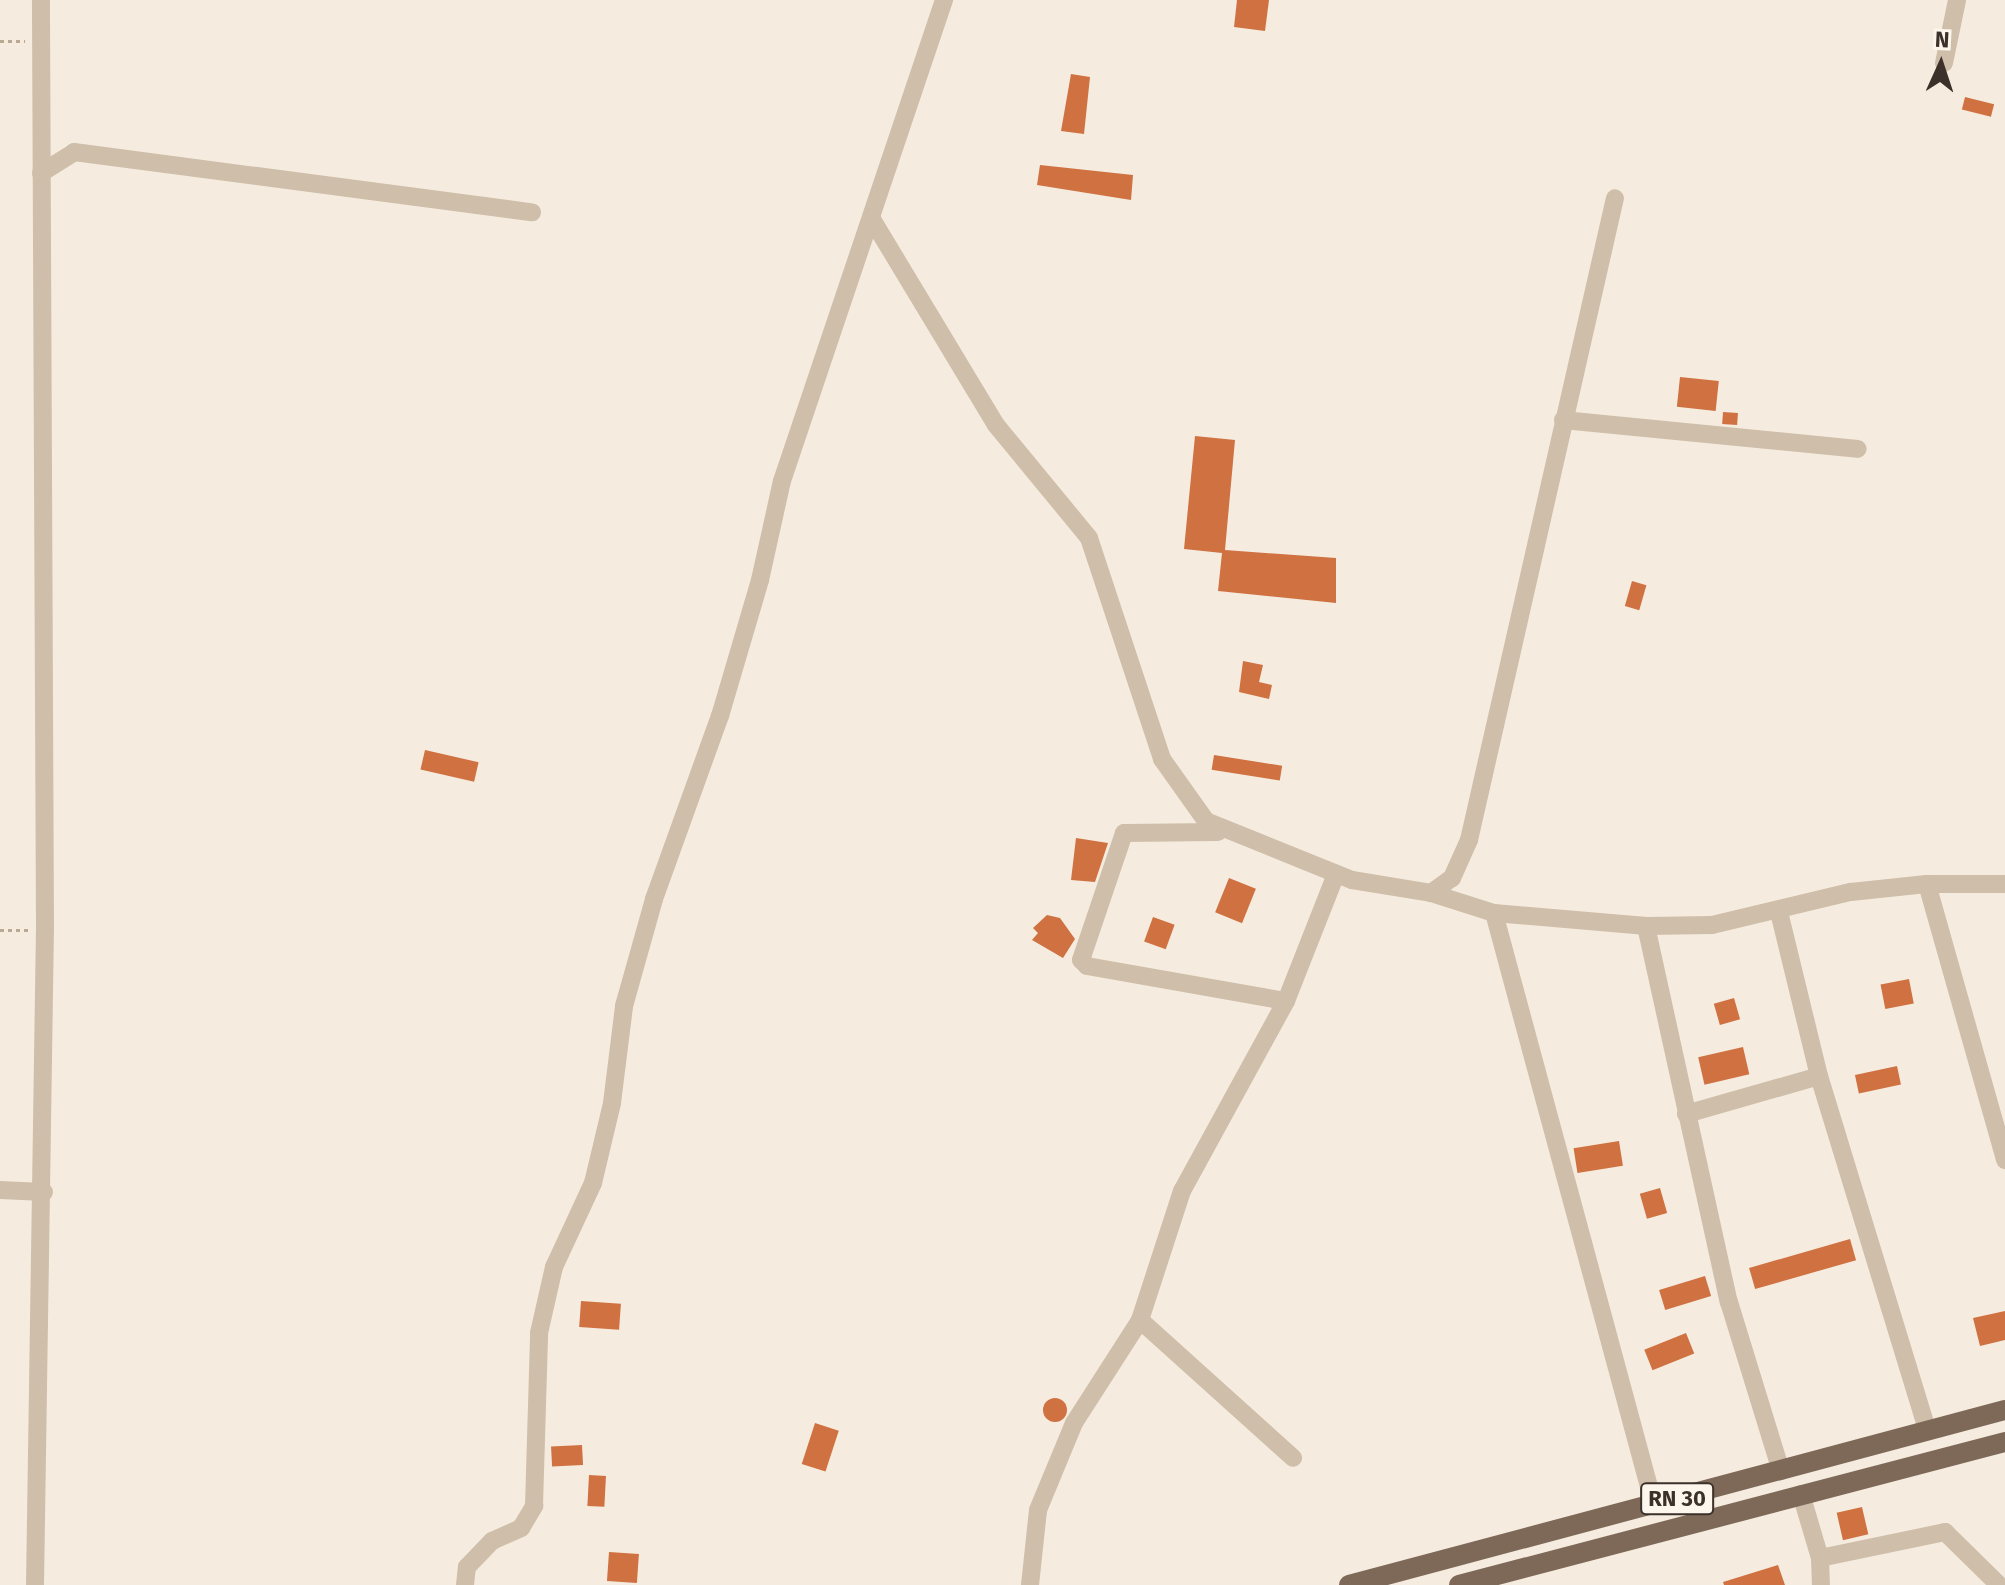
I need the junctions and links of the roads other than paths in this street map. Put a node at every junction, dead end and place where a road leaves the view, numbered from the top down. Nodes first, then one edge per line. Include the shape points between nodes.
1 (41, 0) edge
2 (944, 0) edge
3 (1957, 0) edge
4 (1944, 63) dead end
5 (41, 173) junction
6 (1615, 198) dead end
7 (532, 212) dead end
8 (873, 221) junction
9 (1563, 420) junction
10 (1858, 449) dead end
11 (1229, 835) junction
12 (1336, 874) junction
13 (1927, 884) junction
14 (2005, 884) edge
15 (1431, 893) junction
16 (1779, 912) junction
17 (1494, 913) junction
18 (1646, 926) junction
19 (1286, 1001) junction
20 (1819, 1076) junction
21 (1686, 1114) junction
22 (2005, 1160) edge
23 (0, 1190) edge
24 (44, 1192) junction
25 (1140, 1320) junction
26 (2005, 1410) edge
27 (1927, 1429) junction
28 (2005, 1442) edge
29 (1293, 1458) dead end
30 (1781, 1471) junction
31 (1801, 1494) junction
32 (1654, 1505) junction
33 (1820, 1558) junction
34 (35, 1585) edge
35 (465, 1585) edge
36 (1030, 1585) edge
37 (1349, 1585) edge
38 (1459, 1585) edge
39 (1821, 1585) edge
40 (1999, 1585) edge

1 - 5 street
2 - 8 street via 914,80
3 - 4 street
5 - 7 street via 74,152
5 - 24 street
6 - 9 street
8 - 11 street via 996,425 1089,538 1162,759 1190,805
8 - 35 street via 814,381 720,716 654,899 624,1006 612,1103 593,1183 554,1267 539,1333 534,1506 521,1528 492,1541 467,1567
9 - 10 street
9 - 15 street via 1469,840 1452,878
11 - 12 street
11 - 19 street via 1208,829 1124,833 1081,960 1087,966
12 - 15 street via 1405,893
12 - 19 street
13 - 14 street
13 - 16 street via 1851,892
13 - 22 street
15 - 17 street
16 - 18 street via 1712,925
16 - 20 street
17 - 18 street
17 - 32 street
18 - 21 street
19 - 25 street via 1182,1191
20 - 21 street
20 - 27 street
21 - 30 street via 1729,1302
23 - 24 street
24 - 34 street
25 - 29 street
25 - 36 street via 1074,1423 1038,1510
26 - 27 main road, RN 30 / RN 30
27 - 30 main road, RN 30 / RN 30
28 - 31 main road, RN 30
30 - 32 main road, RN 30 / RN 30
31 - 33 street
31 - 38 main road, RN 30
32 - 37 main road, RN 30 / RN 30
33 - 39 street
33 - 40 street via 1945,1532

